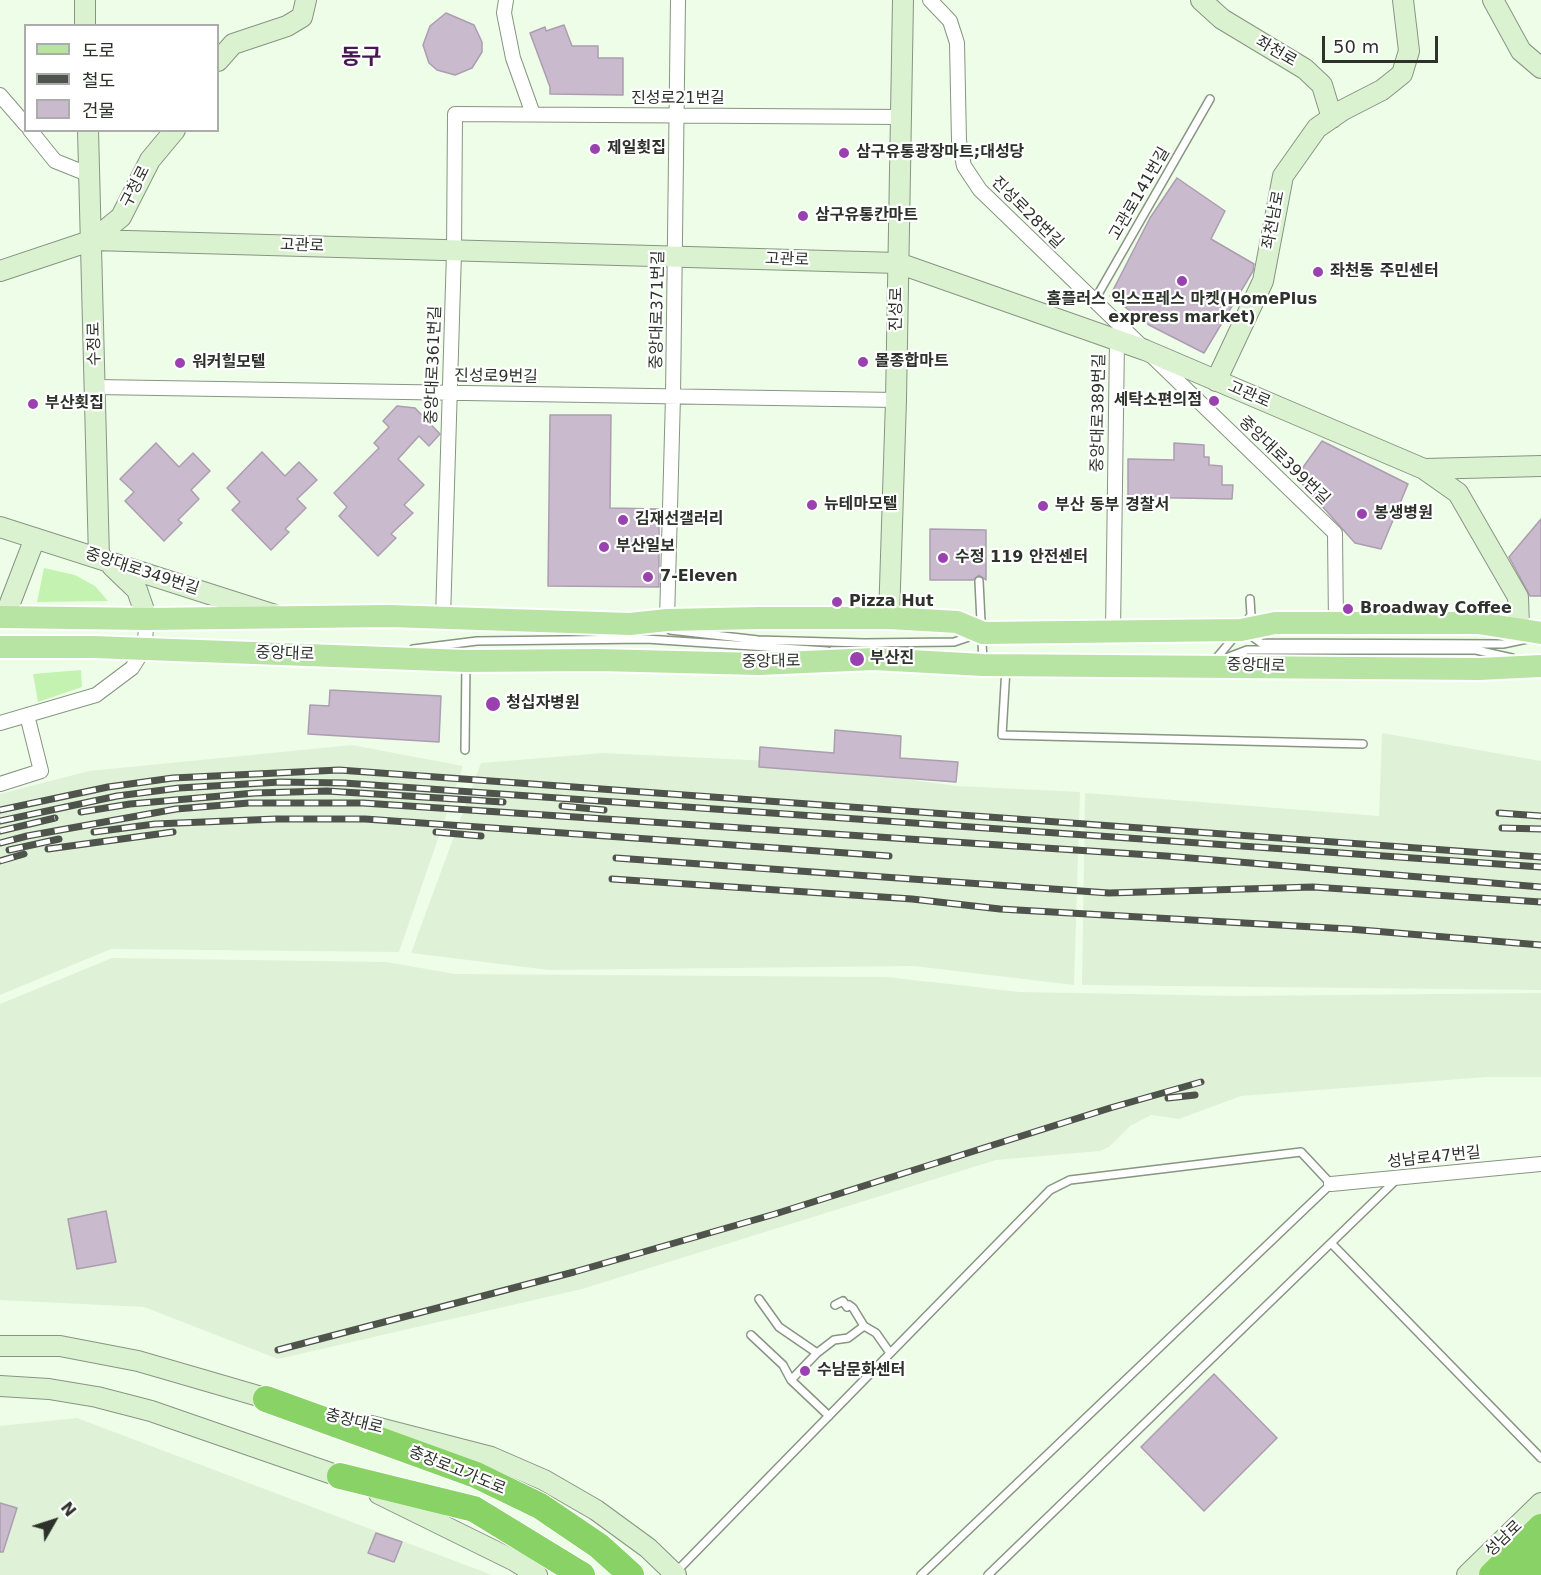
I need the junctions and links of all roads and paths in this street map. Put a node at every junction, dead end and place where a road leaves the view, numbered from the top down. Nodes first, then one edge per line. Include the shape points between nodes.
1 (85, 0) edge
2 (306, 0) edge
3 (506, 0) edge
4 (678, 0) edge
5 (903, 0) edge
6 (930, 0) edge
7 (1201, 0) edge
8 (1403, 0) edge
9 (1493, 0) edge
10 (85, 24) edge
11 (219, 61) edge
12 (1541, 68) edge
13 (0, 95) edge
14 (1210, 99) dead end
15 (455, 114) joint
16 (533, 114) junction
17 (677, 115) junction
18 (900, 117) junction
19 (1332, 118) junction
20 (24, 123) edge
21 (32, 132) edge
22 (88, 132) edge
23 (173, 132) edge
24 (90, 175) junction
25 (93, 240) junction
26 (454, 252) junction
27 (675, 257) junction
28 (898, 263) junction
29 (0, 271) edge
30 (1094, 303) junction
31 (1117, 340) junction
32 (1145, 351) junction
33 (1216, 381) junction
34 (96, 387) junction
35 (449, 393) junction
36 (674, 396) junction
37 (896, 400) junction
38 (1541, 466) edge
39 (1424, 469) junction
40 (0, 527) edge
41 (35, 538) junction
42 (99, 558) junction
43 (979, 580) dead end
44 (1250, 599) dead end
45 (2, 616) edge
46 (284, 618) junction
47 (443, 618) junction
48 (889, 618) junction
49 (147, 619) junction
50 (668, 620) junction
51 (630, 624) junction
52 (1336, 624) junction
53 (1519, 627) junction
54 (1113, 630) junction
55 (1241, 630) junction
56 (983, 633) junction
57 (1541, 635) edge
58 (0, 647) edge
59 (144, 649) junction
60 (354, 657) junction
61 (874, 658) junction
62 (466, 661) junction
63 (983, 665) junction
64 (1006, 665) junction
65 (1210, 665) junction
66 (1539, 666) edge
67 (27, 715) junction
68 (0, 723) edge
69 (1364, 744) dead end
70 (465, 750) dead end
71 (0, 784) edge
72 (1541, 1164) edge
73 (1397, 1179) junction
74 (1331, 1184) junction
75 (1331, 1243) junction
76 (759, 1299) dead end
77 (835, 1305) dead end
78 (864, 1326) junction
79 (751, 1335) dead end
80 (0, 1346) edge
81 (817, 1353) junction
82 (890, 1353) junction
83 (791, 1380) junction
84 (0, 1386) edge
85 (266, 1399) junction
86 (829, 1416) junction
87 (1541, 1458) edge
88 (340, 1476) junction
89 (1541, 1503) edge
90 (1541, 1527) edge
91 (1541, 1557) edge
92 (590, 1565) edge
93 (676, 1574) edge
94 (537, 1575) edge
95 (631, 1575) edge
96 (921, 1575) edge
97 (988, 1575) edge
98 (1467, 1575) edge
99 (1492, 1575) edge
100 (1522, 1575) edge

1 - 10 main road
2 - 11 main road via 302,17 233,44
3 - 16 street via 504,13 513,58
4 - 17 street, 중앙대로371번길
5 - 18 main road, 진성로
6 - 30 street, 진성로28번길 via 950,21 957,43 959,141 964,166 980,190
7 - 19 main road, 좌천로 via 1222,19 1305,69 1322,85
8 - 19 main road, 좌천남로 via 1409,51 1402,74
9 - 12 main road via 1521,51
13 - 20 street
14 - 30 lane, 고관로141번길
15 - 16 street, 진성로21번길
15 - 26 street, 중앙대로361번길
16 - 17 street, 진성로21번길
17 - 18 street, 진성로21번길
17 - 27 street, 중앙대로371번길
18 - 28 main road, 진성로
19 - 33 main road, 좌천남로 via 1317,128 1283,176 1263,281
21 - 24 street via 56,161
22 - 24 main road, 수정로
23 - 25 main road, 구청로 via 150,160 121,217
24 - 25 main road, 수정로
25 - 26 main road, 고관로
25 - 29 main road, 고관로
25 - 34 main road, 수정로
26 - 27 main road, 고관로
26 - 35 street, 중앙대로361번길
27 - 28 main road, 고관로
27 - 36 street, 중앙대로371번길
28 - 31 main road, 고관로
28 - 37 main road, 진성로
30 - 32 street, 진성로28번길
31 - 32 main road, 고관로
31 - 54 street, 중앙대로389번길
32 - 33 main road, 고관로
32 - 52 street, 중앙대로399번길 via 1335,533
33 - 39 main road, 고관로
34 - 35 street, 진성로9번길
34 - 42 main road, 수정로
35 - 36 street, 진성로9번길
35 - 47 street, 중앙대로361번길
36 - 37 street, 진성로9번길
36 - 50 street, 중앙대로371번길
37 - 48 main road, 진성로
38 - 39 main road, 고관로
39 - 53 main road via 1458,493 1518,597
40 - 41 main road, 중앙대로349번길
41 - 42 main road, 중앙대로349번길
41 - 45 main road
42 - 46 main road, 중앙대로349번길
42 - 49 main road via 137,590
43 - 56 lane
44 - 55 lane via 1251,615
45 - 49 main road
46 - 47 main road
46 - 49 main road
47 - 51 main road
48 - 50 main road
48 - 56 main road via 957,622
49 - 59 street
50 - 51 main road
51 - 56 lane via 805,642 954,642
52 - 53 main road via 1478,623
52 - 55 main road via 1275,623
53 - 57 main road
54 - 55 main road
54 - 56 main road
55 - 57 lane via 1261,643 1503,644
55 - 65 lane
56 - 63 lane
58 - 59 main road, 중앙대로
59 - 60 main road, 중앙대로
59 - 67 street via 132,668 96,695
60 - 61 lane via 477,641 646,639 817,650
60 - 62 main road, 중앙대로
61 - 62 main road, 중앙대로 via 759,663
61 - 63 main road, 중앙대로
62 - 70 lane
63 - 64 main road, 중앙대로
64 - 65 main road, 중앙대로
64 - 69 lane via 1002,735
65 - 66 main road, 중앙대로 via 1479,669
67 - 68 street
67 - 71 street via 41,771
72 - 73 street, 성남로47번길
73 - 74 street, 성남로47번길
73 - 75 lane
74 - 82 lane via 1301,1152 1071,1180 1050,1190
74 - 96 lane
75 - 87 lane
75 - 97 lane
76 - 81 lane via 779,1327
77 - 78 lane via 843,1301 849,1305
78 - 81 lane
78 - 82 lane via 876,1333
79 - 83 lane via 783,1365
80 - 85 main road, 충장대로 via 60,1346 138,1361
81 - 83 lane
82 - 86 lane
83 - 86 lane
84 - 88 main road via 49,1389 130,1406
85 - 92 highway, 충장로고가도로 via 476,1475 540,1506
85 - 93 main road, 충장대로 via 491,1457 544,1480 596,1510
86 - 93 lane
88 - 92 highway, 충장로고가도로 via 474,1509
88 - 94 main road
89 - 98 main road, 성남로
90 - 99 highway, 성남로
91 - 100 highway
92 - 95 highway, 충장로고가도로

